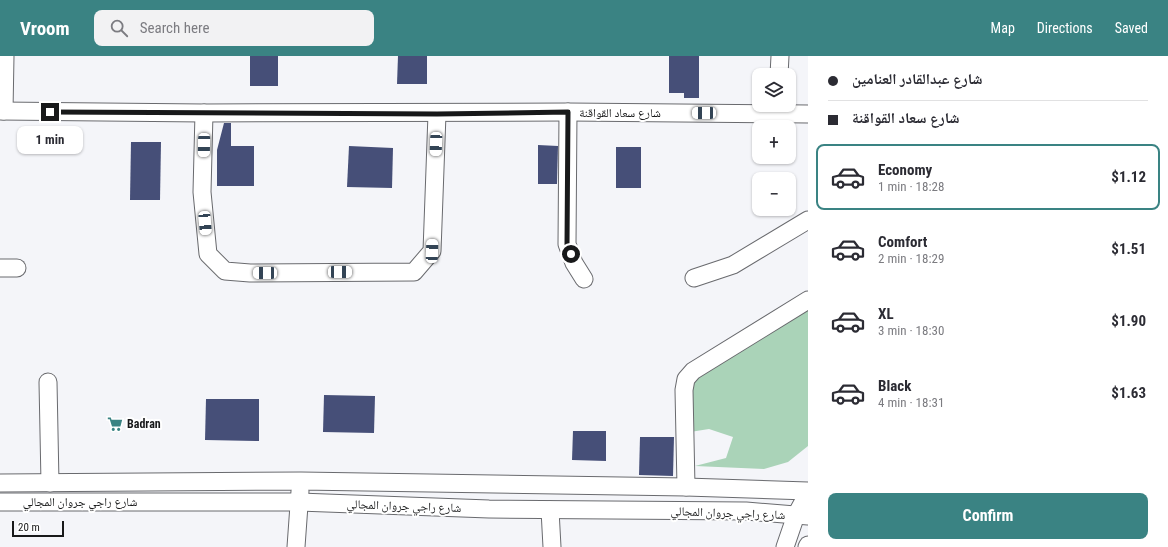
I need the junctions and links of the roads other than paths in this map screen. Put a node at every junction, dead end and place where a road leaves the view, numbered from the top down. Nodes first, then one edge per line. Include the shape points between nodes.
1 (5, 56) edge
2 (780, 56) edge
3 (780, 68) edge
4 (752, 109) edge
5 (2, 111) edge
6 (568, 112) junction
7 (796, 112) edge
8 (204, 113) junction
9 (437, 114) junction
10 (808, 114) edge
11 (808, 220) edge
12 (0, 268) edge
13 (18, 268) dead end
14 (694, 278) dead end
15 (584, 279) dead end
16 (808, 300) edge
17 (48, 382) dead end
18 (301, 481) junction
19 (0, 483) edge
20 (50, 483) junction
21 (490, 484) junction
22 (686, 487) junction
23 (808, 492) edge
24 (0, 502) edge
25 (299, 502) junction
26 (489, 509) junction
27 (550, 510) junction
28 (802, 516) edge
29 (296, 547) edge
30 (552, 547) edge
31 (785, 547) edge

1 - 5 street
2 - 3 street
4 - 6 street, شارع سعاد القواقنة
5 - 8 street, شارع سعاد القواقنة
6 - 9 street, شارع سعاد القواقنة
6 - 15 street via 567,244 574,263
7 - 10 street, شارع سعاد القواقنة
8 - 9 street, شارع سعاد القواقنة
8 - 9 street via 202,192 208,254 225,271 250,273 414,272 432,251
11 - 14 street via 733,265
12 - 13 street
16 - 22 street via 693,371 686,379
17 - 20 street
18 - 20 street, شارع راجي جروان المجالي
18 - 21 street, شارع راجي جروان المجالي
18 - 25 street
19 - 20 street, شارع راجي جروان المجالي
21 - 22 street, شارع راجي جروان المجالي
21 - 26 street
22 - 23 street, شارع راجي جروان المجالي
23 - 28 street
24 - 25 street, شارع راجي جروان المجالي
25 - 26 street, شارع راجي جروان المجالي
25 - 29 street
26 - 27 street, شارع راجي جروان المجالي
27 - 28 street, شارع راجي جروان المجالي via 746,511
27 - 30 street
28 - 31 street

